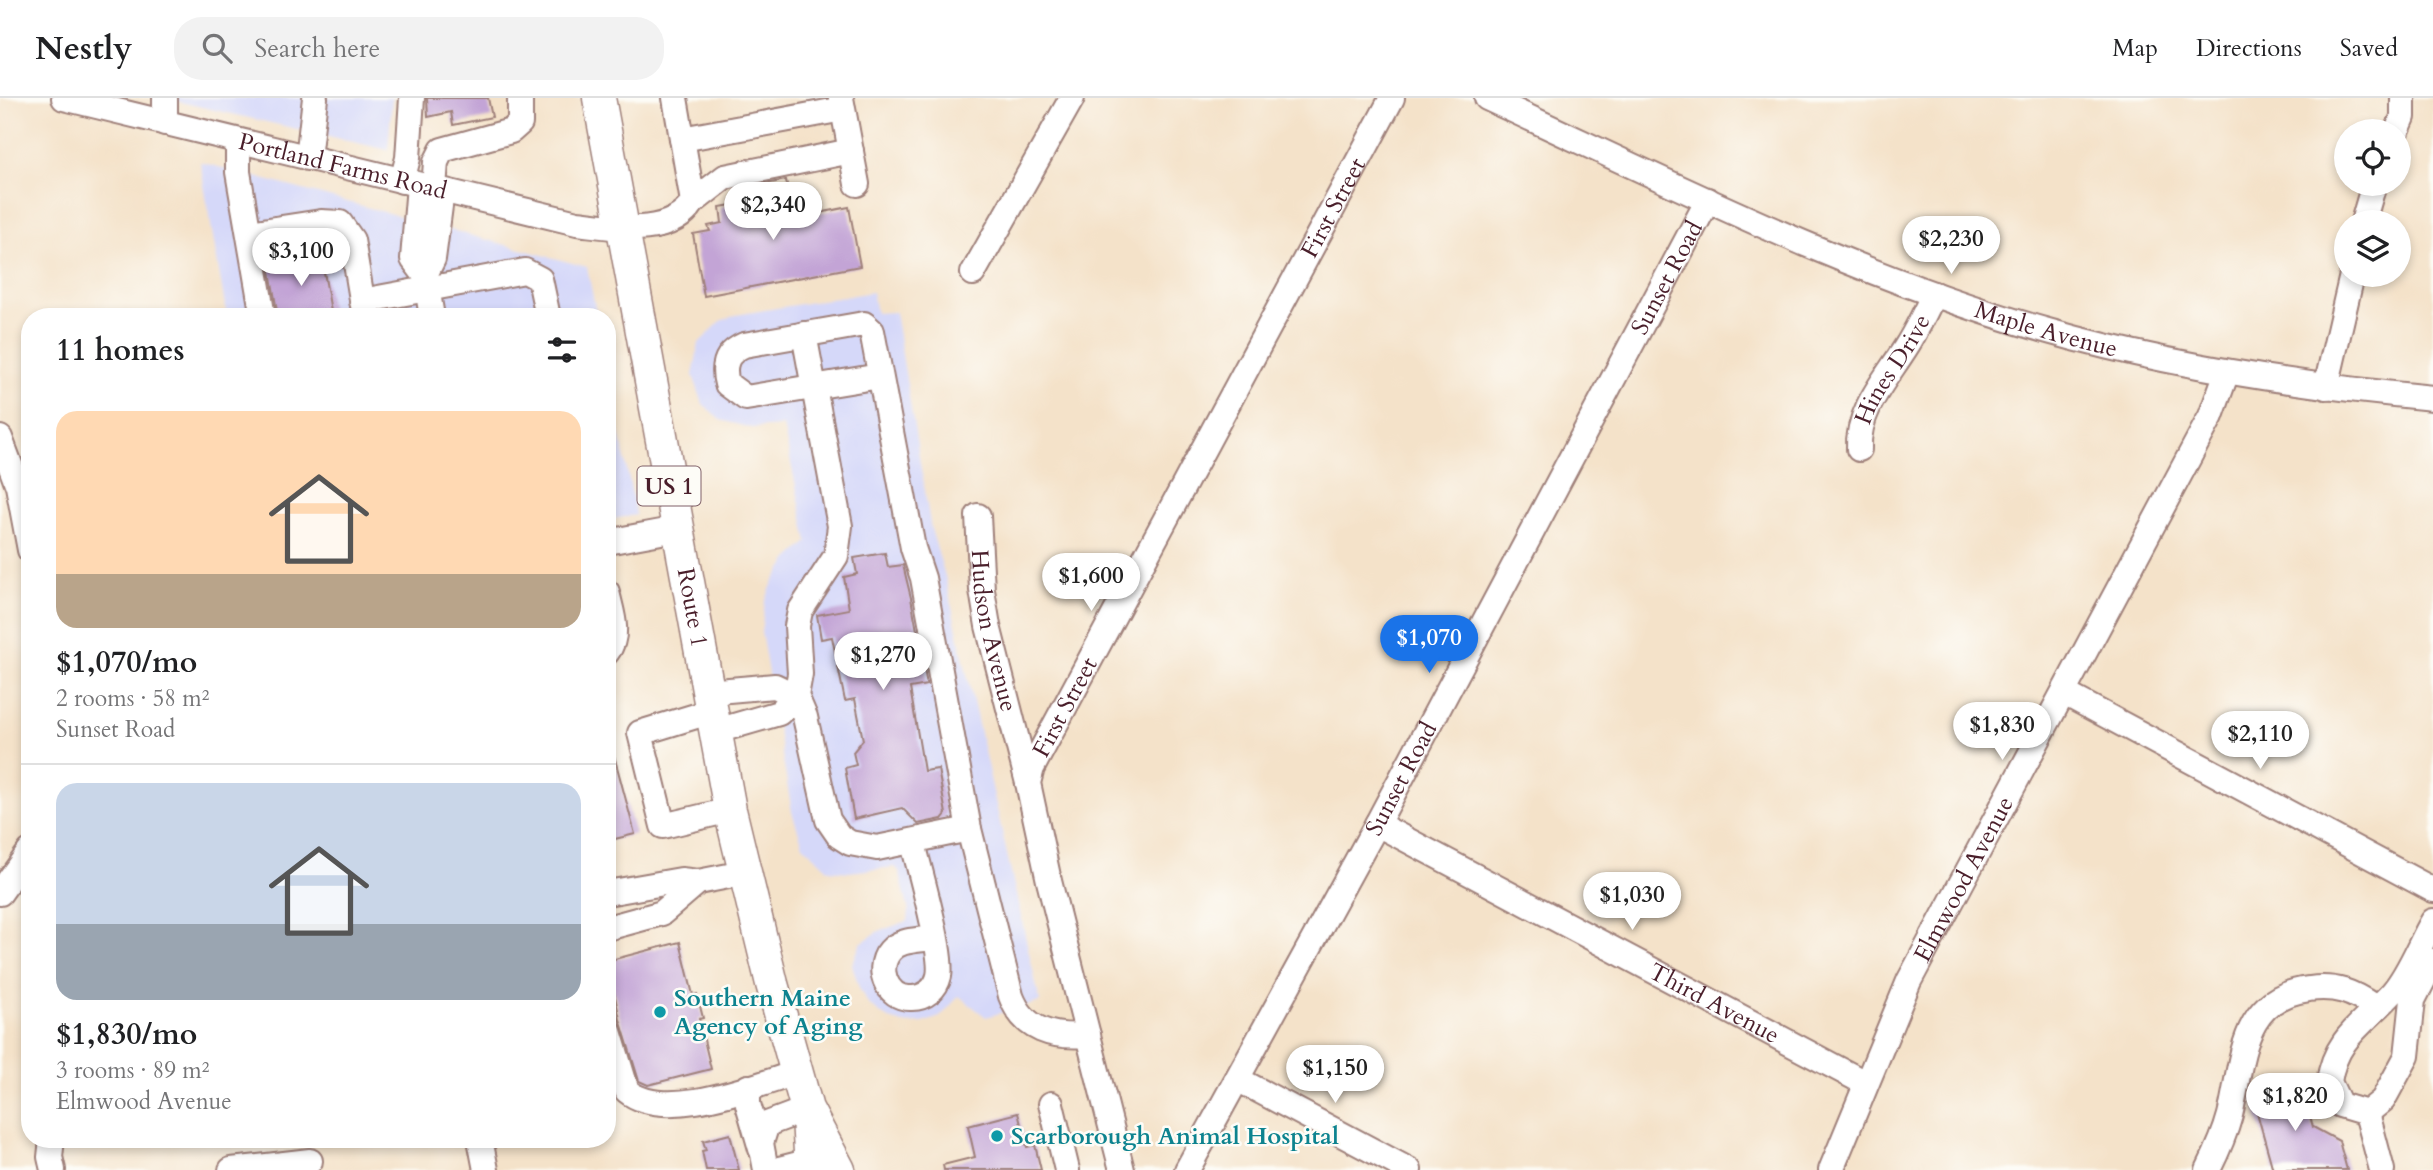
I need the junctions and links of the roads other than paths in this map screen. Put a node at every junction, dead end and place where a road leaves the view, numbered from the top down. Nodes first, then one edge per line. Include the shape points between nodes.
1 (64, 98) edge
2 (165, 98) edge
3 (315, 98) edge
4 (412, 98) edge
5 (520, 98) edge
6 (599, 98) edge
7 (676, 98) edge
8 (1072, 98) edge
9 (1392, 98) edge
10 (1487, 98) edge
11 (2403, 98) edge
12 (842, 104) edge
13 (129, 106) edge
14 (2402, 119) edge
15 (165, 123) junction
16 (682, 139) junction
17 (238, 141) junction
18 (409, 142) junction
19 (851, 151) junction
20 (441, 152) junction
21 (308, 158) junction
22 (857, 184) dead end
23 (424, 186) junction
24 (1708, 200) junction
25 (693, 202) junction
26 (623, 228) junction
27 (249, 233) junction
28 (973, 273) dead end
29 (426, 282) junction
30 (2349, 287) edge
31 (1934, 294) junction
32 (262, 308) edge
33 (363, 308) edge
34 (365, 308) edge
35 (430, 308) edge
36 (546, 308) edge
37 (804, 334) junction
38 (2227, 372) junction
39 (880, 376) junction
40 (813, 387) junction
41 (2326, 387) junction
42 (2433, 398) edge
43 (0, 438) edge
44 (1859, 449) dead end
45 (21, 502) edge
46 (978, 516) dead end
47 (677, 529) junction
48 (616, 540) edge
49 (2064, 693) junction
50 (796, 696) junction
51 (709, 712) junction
52 (1028, 783) junction
53 (730, 810) junction
54 (1377, 824) junction
55 (969, 829) junction
56 (914, 842) junction
57 (21, 864) edge
58 (744, 873) junction
59 (698, 882) junction
60 (616, 891) edge
61 (2433, 891) edge
62 (0, 893) edge
63 (2433, 921) edge
64 (616, 926) edge
65 (934, 938) dead end
66 (2433, 961) edge
67 (2366, 1015) junction
68 (1088, 1035) junction
69 (2409, 1044) junction
70 (616, 1056) edge
71 (796, 1073) junction
72 (1239, 1080) junction
73 (1865, 1083) junction
74 (748, 1087) junction
75 (1051, 1104) dead end
76 (807, 1111) junction
77 (2367, 1113) junction
78 (51, 1148) edge
79 (482, 1148) edge
80 (309, 1157) edge
81 (768, 1164) edge
82 (820, 1167) edge
83 (53, 1170) edge
84 (231, 1170) edge
85 (486, 1170) edge
86 (1067, 1170) edge
87 (1122, 1170) edge
88 (1187, 1170) edge
89 (1409, 1170) edge
90 (1831, 1170) edge
91 (2208, 1170) edge
92 (2382, 1170) edge

1 - 13 street, Portland Farms Road
2 - 15 street
3 - 21 street
4 - 18 street
5 - 20 street via 520,123 512,131 455,144
6 - 26 main road, Route 1 / US 1
7 - 16 street
8 - 28 street
9 - 52 street, First Street via 1032,768
10 - 24 street, Maple Avenue
11 - 14 street
12 - 16 street
12 - 19 street
13 - 15 street, Portland Farms Road
15 - 17 street, Portland Farms Road
16 - 25 street
17 - 21 street, Portland Farms Road
17 - 27 street via 238,172
18 - 20 street
18 - 23 street
19 - 22 street
19 - 25 street, Portland Farms Road via 725,177
20 - 23 street
21 - 23 street, Portland Farms Road
23 - 26 street, Portland Farms Road via 577,223
23 - 29 street via 433,259
24 - 31 street, Maple Avenue
24 - 54 street, Sunset Road
25 - 26 street, Portland Farms Road via 670,221
26 - 47 main road, Route 1 / US 1
27 - 32 street
27 - 33 street via 340,223 352,240
29 - 34 street
29 - 35 street
29 - 36 street via 532,272 541,283
30 - 41 street
31 - 38 street, Maple Avenue via 2113,348
31 - 44 street, Hines Drive via 1864,415
37 - 39 street via 869,326
37 - 40 street
37 - 40 street via 736,348 727,358 724,374 732,390 746,398
38 - 41 street, Maple Avenue
38 - 49 street, Elmwood Avenue via 2211,416
39 - 40 street
39 - 55 street
40 - 50 street via 840,541 831,569 800,611
41 - 42 street, Maple Avenue
43 - 45 street
46 - 52 street, Hudson Avenue via 986,614
47 - 48 street
47 - 51 main road, Route 1 / US 1
49 - 61 street
49 - 73 street, Elmwood Avenue via 1909,981
50 - 51 street via 779,713
50 - 51 street via 775,686
50 - 56 street via 833,830 864,847
51 - 53 main road, Route 1 / US 1
51 - 53 street via 640,733 663,826
52 - 68 street, First Street
53 - 58 main road, Route 1 / US 1
54 - 72 street, Sunset Road
54 - 73 street, Third Avenue
55 - 56 street
55 - 68 street via 1016,1008 1025,1021 1041,1030
56 - 65 street
57 - 62 street
58 - 59 street
58 - 71 main road, Route 1 / US 1
59 - 60 street via 681,880
59 - 64 street via 662,913
63 - 67 street via 2395,989
66 - 69 street via 2413,1000
67 - 69 street via 2389,1016 2403,1026
67 - 77 street via 2336,1058 2329,1082 2340,1105
67 - 91 street via 2351,993 2329,987 2287,995 2262,1011 2247,1037 2227,1128
68 - 87 street, First Street
69 - 77 street via 2384,1100
70 - 74 street via 626,1091 637,1099 660,1104
71 - 74 street
71 - 76 main road, Route 1 / US 1
72 - 88 street, Sunset Road
72 - 89 street
73 - 90 street, Elmwood Avenue
74 - 81 street via 748,1104
75 - 86 street
76 - 81 street via 767,1124 762,1132
76 - 82 main road, Route 1 / US 1
77 - 92 street
78 - 83 street
79 - 85 street
80 - 84 street
81 - 82 street

